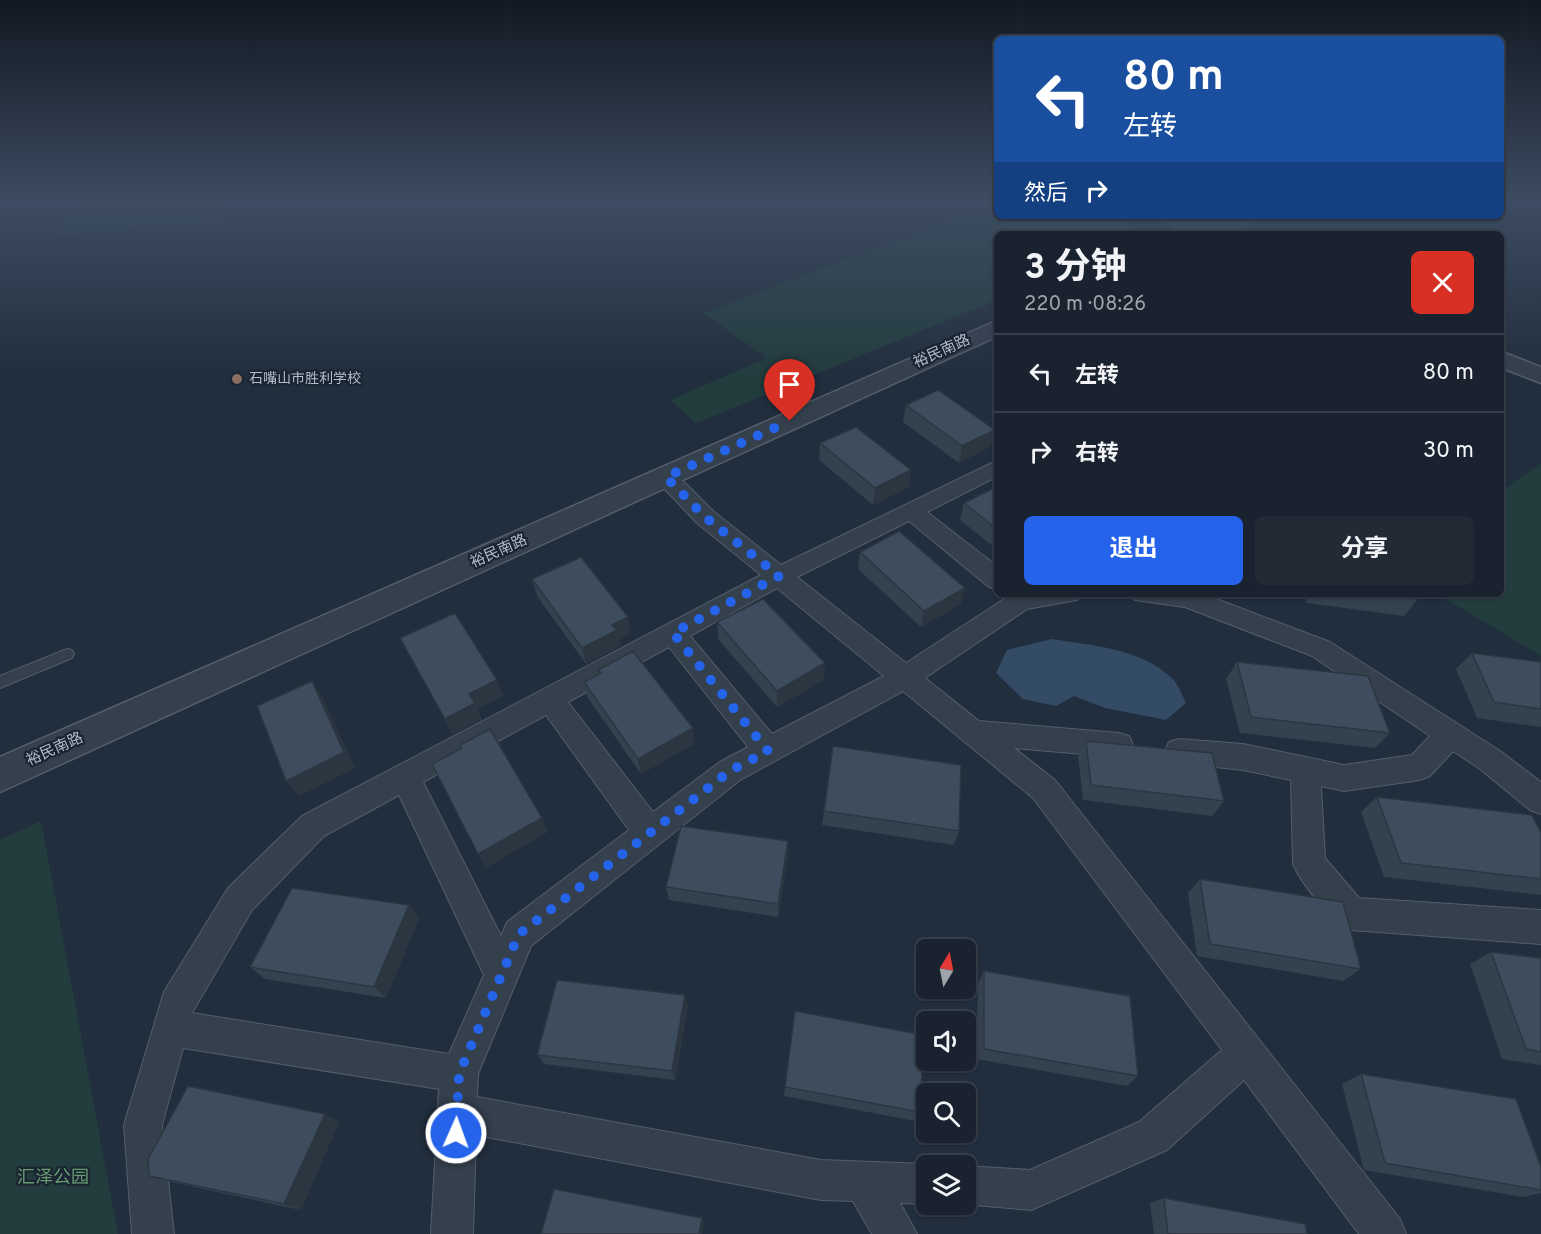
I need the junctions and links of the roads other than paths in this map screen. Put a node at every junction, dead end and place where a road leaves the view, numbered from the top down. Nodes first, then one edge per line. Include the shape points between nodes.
1 (994, 329) edge
2 (1504, 360) edge
3 (1541, 376) edge
4 (994, 469) edge
5 (666, 477) junction
6 (910, 511) junction
7 (779, 576) junction
8 (994, 578) edge
9 (1017, 597) edge
10 (1176, 597) edge
11 (673, 633) junction
12 (67, 654) dead end
13 (905, 677) junction
14 (0, 682) edge
15 (550, 699) junction
16 (973, 732) junction
17 (1450, 734) junction
18 (768, 751) junction
19 (1305, 770) junction
20 (0, 775) edge
21 (405, 777) junction
22 (1541, 800) edge
23 (650, 833) junction
24 (1541, 927) edge
25 (501, 975) junction
26 (171, 1028) junction
27 (1247, 1053) junction
28 (459, 1074) junction
29 (457, 1112) junction
30 (863, 1181) junction
31 (916, 1183) edge
32 (976, 1187) edge
33 (153, 1234) edge
34 (452, 1234) edge
35 (896, 1234) edge
36 (1384, 1234) edge

1 - 5 street, 裕民南路
2 - 3 street
4 - 6 street
5 - 7 street via 705,517
5 - 20 street, 裕民南路
6 - 7 street
6 - 8 street
7 - 11 street
7 - 13 street
9 - 13 street
10 - 17 street via 1321,649
11 - 15 street
11 - 18 street
12 - 14 lane
13 - 16 street
13 - 18 street
15 - 21 street
15 - 23 street
16 - 19 street via 1243,757
16 - 27 street via 1044,789
17 - 19 street via 1420,767 1344,778
17 - 22 street
18 - 23 street via 730,771
19 - 24 street via 1309,864 1351,914
21 - 25 street
21 - 26 street via 313,826 240,899 177,1005
23 - 25 street via 519,934
25 - 28 street
26 - 28 street
26 - 33 street via 143,1125
27 - 32 street via 1153,1136 1031,1190
27 - 36 street
28 - 29 street
29 - 30 street via 821,1180
29 - 34 street
30 - 31 street
30 - 35 street

